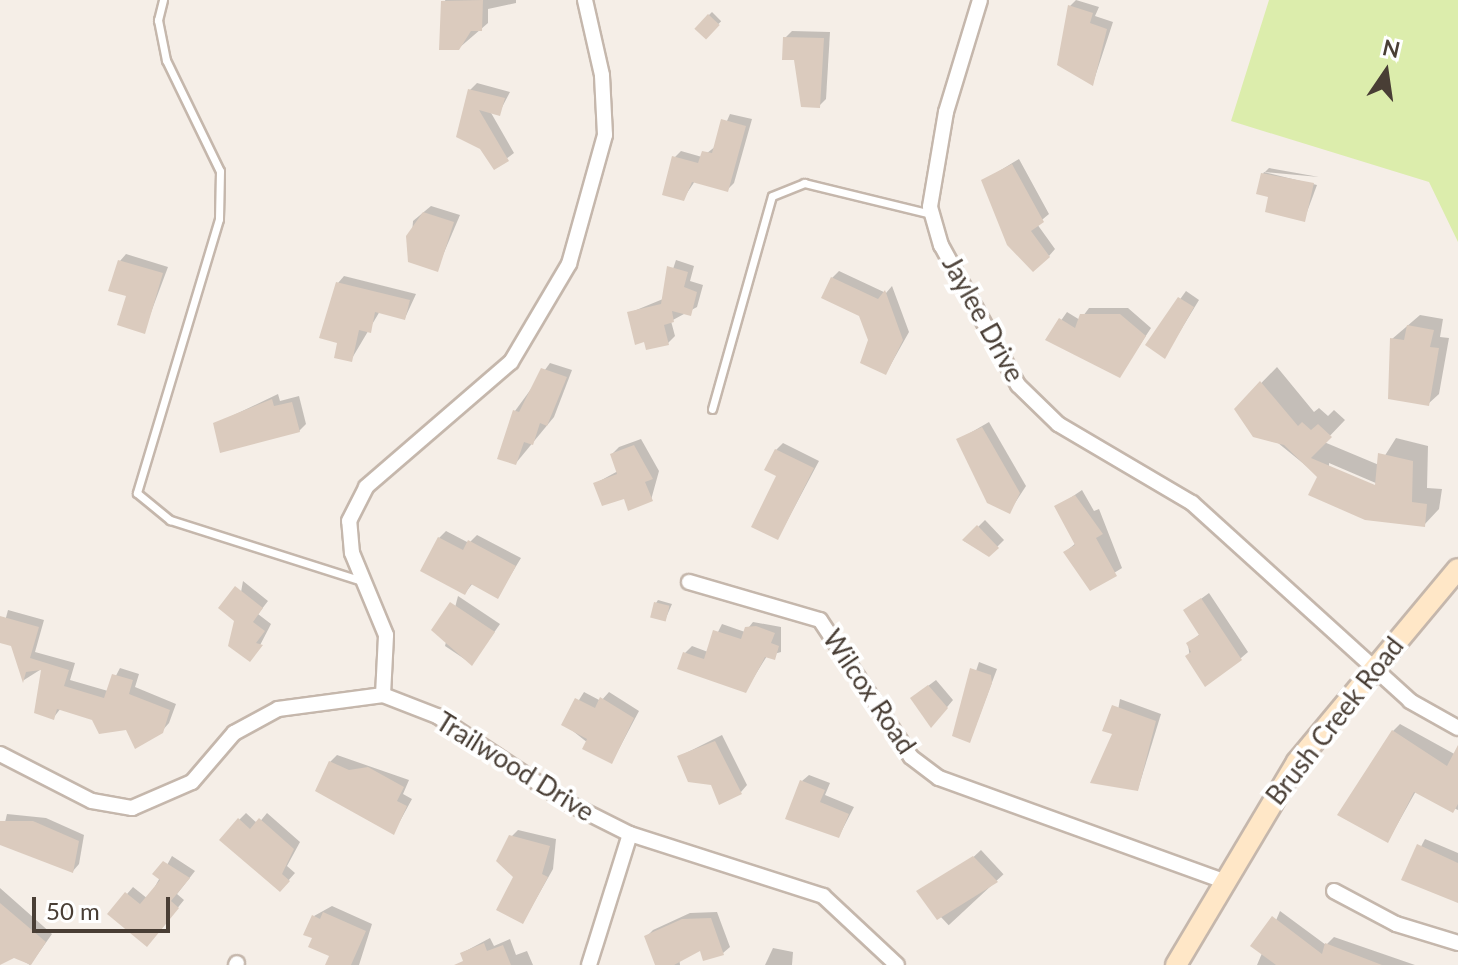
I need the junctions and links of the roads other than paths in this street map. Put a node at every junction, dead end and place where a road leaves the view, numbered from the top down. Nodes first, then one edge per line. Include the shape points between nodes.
1 (163, 0) edge
2 (585, 0) edge
3 (980, 0) edge
4 (931, 214) junction
5 (712, 409) dead end
6 (1458, 569) edge
7 (689, 582) dead end
8 (367, 583) junction
9 (1373, 668) junction
10 (383, 695) junction
11 (1458, 728) edge
12 (0, 754) edge
13 (630, 834) junction
14 (1224, 881) junction
15 (1334, 891) dead end
16 (1458, 943) edge
17 (589, 965) edge
18 (897, 965) edge
19 (1176, 965) edge

1 - 8 lane via 158,20 166,60 220,171 219,219 137,493 170,520
2 - 8 street via 602,75 605,135 590,210 548,306 511,362 366,487 349,521 352,553
3 - 4 street, Jaylee Drive via 933,168
4 - 5 lane via 804,183 772,196
4 - 9 street, Jaylee Drive via 949,259 1033,402 1192,503
6 - 9 street, Brush Creek Road
7 - 14 street, Wilcox Road via 820,620 911,757 939,778
8 - 10 street via 386,635
9 - 11 street, Jaylee Drive via 1410,701
9 - 14 street, Brush Creek Road via 1279,788
10 - 12 street via 278,709 234,733 192,782 132,808 92,801
10 - 13 street, Trailwood Drive via 463,730 568,803
13 - 17 street
13 - 18 street, Trailwood Drive via 823,896
14 - 19 street, Brush Creek Road
15 - 16 street via 1396,924

